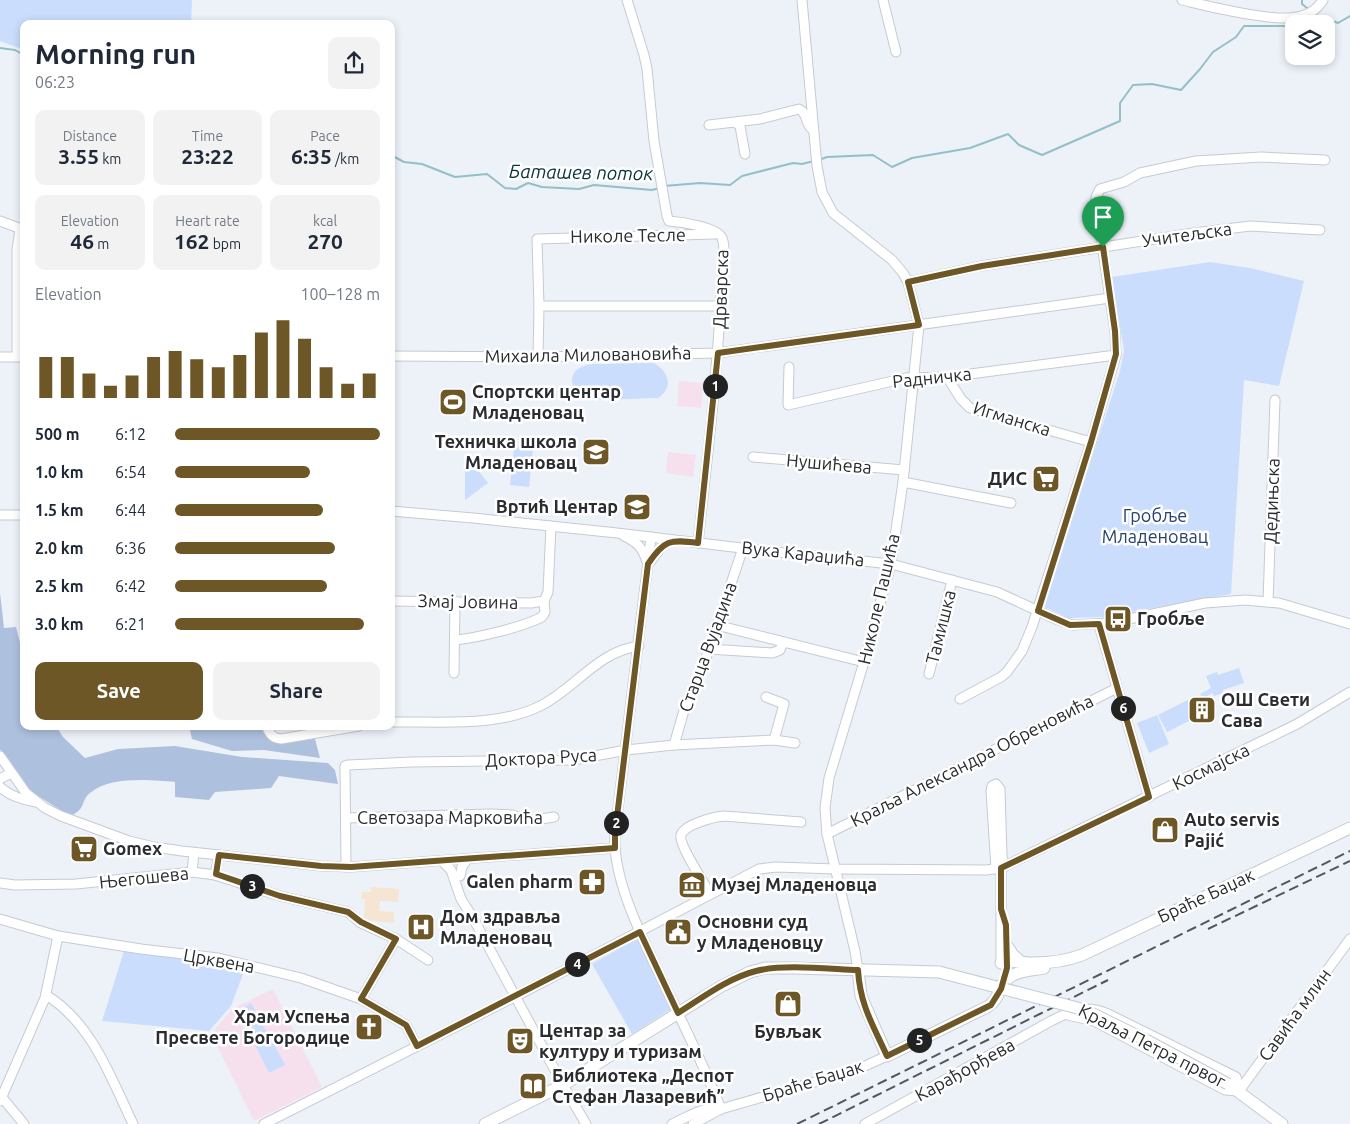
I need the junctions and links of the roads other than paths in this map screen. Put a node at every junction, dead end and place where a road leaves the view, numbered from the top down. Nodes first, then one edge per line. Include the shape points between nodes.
1 (627, 0) edge
2 (802, 0) edge
3 (884, 0) edge
4 (1182, 0) edge
5 (1322, 0) edge
6 (896, 52) dead end
7 (736, 122) junction
8 (709, 125) dead end
9 (814, 129) junction
10 (745, 154) dead end
11 (1324, 160) dead end
12 (0, 221) edge
13 (20, 229) edge
14 (1320, 230) dead end
15 (719, 234) junction
16 (20, 238) edge
17 (1103, 247) junction
18 (908, 282) junction
19 (1110, 298) junction
20 (539, 306) junction
21 (721, 306) junction
22 (919, 325) junction
23 (718, 353) junction
24 (1116, 354) junction
25 (20, 356) edge
26 (395, 356) edge
27 (0, 357) edge
28 (538, 357) junction
29 (789, 367) dead end
30 (947, 377) junction
31 (914, 378) junction
32 (1275, 400) dead end
33 (1091, 442) junction
34 (753, 457) dead end
35 (904, 470) junction
36 (903, 482) junction
37 (1011, 503) dead end
38 (395, 511) edge
39 (20, 515) edge
40 (0, 516) edge
41 (551, 526) junction
42 (617, 532) junction
43 (651, 537) junction
44 (676, 540) junction
45 (698, 543) junction
46 (743, 548) junction
47 (648, 564) junction
48 (891, 564) junction
49 (952, 580) junction
50 (395, 600) edge
51 (455, 601) junction
52 (544, 601) junction
53 (1268, 602) junction
54 (1038, 611) junction
55 (1099, 624) junction
56 (1350, 624) edge
57 (716, 625) junction
58 (455, 640) junction
59 (783, 642) junction
60 (639, 646) junction
61 (708, 649) junction
62 (864, 662) junction
63 (454, 673) dead end
64 (929, 674) dead end
65 (1117, 688) junction
66 (1350, 692) edge
67 (766, 698) dead end
68 (960, 699) dead end
69 (395, 722) edge
70 (268, 730) edge
71 (334, 730) edge
72 (774, 740) junction
73 (795, 743) dead end
74 (674, 745) junction
75 (626, 750) junction
76 (0, 756) edge
77 (11, 773) junction
78 (0, 786) edge
79 (1149, 797) junction
80 (36, 802) junction
81 (554, 817) dead end
82 (346, 818) junction
83 (801, 822) dead end
84 (1350, 828) edge
85 (827, 834) junction
86 (615, 848) junction
87 (194, 853) junction
88 (219, 855) junction
89 (467, 859) junction
90 (445, 861) junction
91 (346, 867) junction
92 (1000, 868) junction
93 (836, 869) junction
94 (192, 872) junction
95 (216, 874) junction
96 (460, 876) junction
97 (0, 883) edge
98 (710, 894) junction
99 (1001, 909) junction
100 (473, 918) junction
101 (0, 919) edge
102 (640, 932) junction
103 (58, 936) junction
104 (396, 939) junction
105 (1350, 939) edge
106 (1007, 946) junction
107 (428, 960) dead end
108 (1005, 964) junction
109 (1022, 967) junction
110 (858, 970) junction
111 (1003, 984) junction
112 (46, 995) junction
113 (515, 997) junction
114 (361, 999) junction
115 (983, 1009) junction
116 (678, 1013) junction
117 (1065, 1015) junction
118 (417, 1046) junction
119 (887, 1056) junction
120 (563, 1085) junction
121 (1239, 1091) junction
122 (1, 1098) edge
123 (721, 1109) junction
124 (24, 1124) edge
125 (133, 1124) edge
126 (264, 1124) edge
127 (485, 1124) edge
128 (586, 1124) edge
129 (672, 1124) edge
130 (693, 1124) edge
131 (865, 1124) edge
132 (1282, 1124) edge

1 - 15 street, Дрварска via 647,69 654,141 667,216 669,221
2 - 9 street
3 - 6 street
4 - 5 street via 1217,9 1288,19 1309,13
7 - 8 street
7 - 9 street via 799,109
7 - 10 street via 740,126
9 - 18 street, Николе Пашића via 822,192 833,212 892,260
11 - 17 street via 1224,158 1140,173 1100,189 1096,197
12 - 13 street
14 - 17 street, Учитељска via 1250,226
15 - 20 street, Николе Тесле via 537,239
15 - 21 street, Дрварска via 724,257
16 - 25 street via 17,250
17 - 18 street, Учитељска via 982,266
17 - 19 street
18 - 22 street, Николе Пашића
19 - 22 street, Михаила Миловановића
19 - 24 street
20 - 21 street
20 - 28 street
21 - 23 street, Дрварска
22 - 23 street, Михаила Миловановића
22 - 31 street, Николе Пашића
23 - 28 street, Михаила Миловановића
23 - 45 street, Дрварска
24 - 30 street, Радничка
24 - 33 street
25 - 27 street
26 - 28 street, Михаила Миловановића
29 - 31 street, Радничка via 788,405
30 - 31 street, Радничка
30 - 33 street, Игманска via 970,408
31 - 35 street, Николе Пашића
32 - 53 street, Дедињска
33 - 54 street
34 - 35 street, Нушићева
35 - 36 street, Николе Пашића
36 - 37 street
36 - 48 street, Николе Пашића
38 - 41 street, Вука Караџића
39 - 40 street
41 - 42 street, Вука Караџића
41 - 52 street via 548,592
42 - 43 street, Вука Караџића
42 - 47 street via 642,548
43 - 44 street, Вука Караџића
43 - 47 street
44 - 45 street, Вука Караџића
44 - 47 street via 663,544
45 - 46 street, Вука Караџића
46 - 48 street, Вука Караџића
46 - 57 street, Старца Вујадина
47 - 60 street
48 - 49 street, Вука Караџића
48 - 62 street, Николе Пашића
49 - 54 street, Вука Караџића via 998,592
49 - 64 street, Тамишка
50 - 51 street, Змај Јовина
51 - 52 street, Змај Јовина
51 - 58 street
52 - 58 street via 542,617
53 - 55 street, Вука Караџића via 1213,602
53 - 56 street, Вука Караџића
54 - 55 street, Вука Караџића via 1070,625
54 - 68 street via 1022,651 1007,672
55 - 65 street
57 - 59 street
57 - 61 street, Старца Вујадина
58 - 63 street
59 - 61 street via 780,650 775,652
59 - 62 street
60 - 69 street via 609,656 556,697 518,714 491,719
60 - 75 street
61 - 74 street, Старца Вујадина
62 - 85 street, Николе Пашића via 829,778 825,808
65 - 79 street
65 - 85 street, Краља Александра Обреновића
66 - 79 street, Космајска via 1297,724
67 - 72 street via 784,704
70 - 71 street via 275,738 281,739
72 - 73 street, Доктора Руса
72 - 74 street, Доктора Руса
74 - 75 street, Доктора Руса
75 - 82 street, Доктора Руса via 574,760 353,764 345,766
75 - 86 street
76 - 77 street
77 - 78 street
77 - 80 street
78 - 80 street via 21,799
79 - 92 street, Космајска
80 - 87 street via 61,816 129,841
81 - 82 street, Светозара Марковића via 527,821 491,814
82 - 91 street
83 - 98 street via 724,816 699,822 684,831 682,841
84 - 109 main road, Браће Баџак via 1082,955 1050,967
85 - 93 street, Николе Пашића
86 - 89 street
86 - 102 street via 626,894
87 - 88 street
87 - 94 street
88 - 91 street
88 - 95 street
89 - 90 street
89 - 96 street
90 - 91 street
90 - 96 street via 453,865
90 - 100 street
92 - 92 street via 1000,789 996,784 991,791
92 - 93 street, Космајска
92 - 99 street
93 - 98 street via 764,868
93 - 110 street, Николе Пашића
94 - 95 street, Његошева
94 - 97 street, Његошева via 76,884
95 - 104 street, Његошева via 280,896 348,912
96 - 100 street
98 - 102 street
99 - 106 street
99 - 108 street
100 - 113 street
101 - 103 street, Црквена
102 - 113 street
102 - 116 street
103 - 112 street
103 - 114 street, Црквена via 218,958 301,978
104 - 107 street, Његошева
104 - 114 street
105 - 121 street, Савића млин
106 - 108 street
106 - 109 main road
108 - 109 main road
108 - 111 street
108 - 115 main road
109 - 111 main road, Браће Баџак
110 - 116 main road, Краља Петра првог via 758,970 720,987
110 - 119 main road, Николе Пашића via 864,1004
110 - 121 main road, Краља Петра првог, bridge via 939,972 1068,1004 1092,1012
111 - 115 main road, Браће Баџак via 994,1002
112 - 122 street
112 - 125 street via 63,1008 92,1040
113 - 118 street
113 - 120 street
114 - 118 street, Црквена via 406,1025
115 - 119 main road, Браће Баџак
116 - 120 main road, Краља Петра првог
116 - 123 street
117 - 121 street via 1094,1021 1225,1090
117 - 121 street, Карађорђева via 1092,1008 1108,1014 1236,1077
117 - 131 street, Карађорђева
118 - 126 street
119 - 123 street, Браће Баџак via 856,1070
120 - 127 main road, Краља Петра првог
120 - 128 street
121 - 132 main road, Краља Петра првог
122 - 124 street
123 - 129 street, Браће Баџак via 706,1108
123 - 130 street, Браће Баџак

